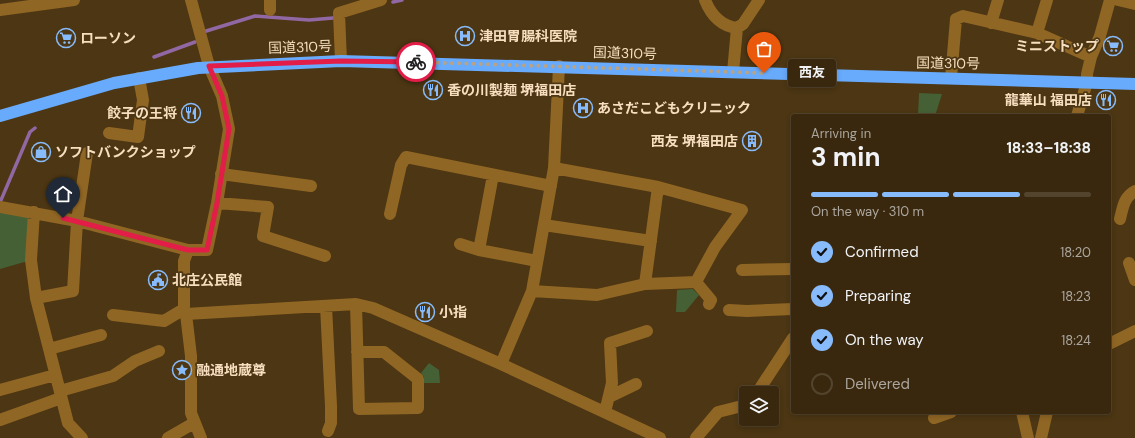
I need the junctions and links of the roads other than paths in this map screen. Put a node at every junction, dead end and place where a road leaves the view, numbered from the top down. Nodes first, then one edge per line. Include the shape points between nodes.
1 (74, 0) edge
2 (191, 0) edge
3 (381, 0) edge
4 (705, 0) edge
5 (759, 0) edge
6 (998, 0) edge
7 (1047, 0) edge
8 (1110, 0) edge
9 (1118, 0) edge
10 (54, 2) edge
11 (1135, 4) edge
12 (0, 10) edge
13 (991, 23) junction
14 (737, 28) junction
15 (1037, 33) junction
16 (1091, 57) junction
17 (341, 61) junction
18 (209, 66) junction
19 (559, 66) junction
20 (733, 72) junction
21 (139, 78) junction
22 (951, 78) junction
23 (1087, 82) junction
24 (1135, 84) edge
25 (1078, 114) edge
26 (0, 116) edge
27 (109, 134) dead end
28 (87, 153) dead end
29 (554, 168) junction
30 (221, 174) junction
31 (493, 175) junction
32 (311, 186) dead end
33 (551, 186) junction
34 (658, 187) junction
35 (1135, 191) edge
36 (217, 203) junction
37 (0, 207) edge
38 (34, 212) junction
39 (390, 214) dead end
40 (1120, 219) dead end
41 (77, 221) junction
42 (544, 225) junction
43 (651, 241) junction
44 (460, 244) dead end
45 (188, 250) junction
46 (479, 250) junction
47 (325, 256) dead end
48 (537, 261) junction
49 (1129, 263) dead end
50 (791, 269) edge
51 (742, 270) dead end
52 (1135, 280) edge
53 (696, 282) junction
54 (645, 284) junction
55 (532, 291) junction
56 (36, 298) junction
57 (356, 304) junction
58 (709, 304) dead end
59 (326, 306) junction
60 (791, 309) edge
61 (728, 310) dead end
62 (185, 312) junction
63 (113, 315) dead end
64 (647, 331) dead end
65 (1135, 331) edge
66 (101, 335) dead end
67 (791, 341) edge
68 (1111, 343) edge
69 (49, 349) junction
70 (159, 351) dead end
71 (357, 352) junction
72 (501, 364) junction
73 (55, 375) junction
74 (636, 384) dead end
75 (761, 386) edge
76 (0, 390) edge
77 (60, 395) junction
78 (609, 397) junction
79 (739, 407) edge
80 (605, 412) junction
81 (945, 414) edge
82 (1022, 414) edge
83 (1047, 414) edge
84 (934, 418) dead end
85 (0, 420) edge
86 (194, 423) junction
87 (328, 431) dead end
88 (82, 438) edge
89 (168, 438) edge
90 (202, 438) edge
91 (660, 438) edge
92 (696, 438) edge
93 (1028, 438) edge
94 (1041, 438) edge

1 - 10 street
2 - 18 street
3 - 17 street via 338,13
4 - 14 street via 715,17 726,25
5 - 14 street via 743,24
6 - 13 street
7 - 15 street
8 - 16 street
9 - 11 street
10 - 12 street
13 - 15 street
13 - 22 street via 963,16 956,19
14 - 20 street
15 - 16 street
16 - 23 street
17 - 18 highway, 国道310号
17 - 19 highway, 国道310号
18 - 21 highway, 国道310号
18 - 30 street via 222,96 229,129
19 - 20 highway, 国道310号
19 - 29 street
20 - 22 highway, 国道310号
21 - 26 highway, 国道310号
21 - 27 street via 143,100 138,137
22 - 23 highway, 国道310号
23 - 24 highway, 国道310号
23 - 25 street
28 - 41 street
29 - 33 street
29 - 34 street
30 - 32 street
30 - 36 street
31 - 33 street
31 - 39 street via 406,158 401,165
31 - 46 street
33 - 42 street
34 - 43 street
34 - 53 street via 742,210 715,247
35 - 40 street via 1124,203
36 - 45 street via 207,250
36 - 47 street via 268,207 263,236
37 - 38 street
38 - 41 street
38 - 56 street via 31,260
41 - 45 street
41 - 56 street via 73,291
42 - 43 street
42 - 48 street
43 - 54 street
44 - 46 street
45 - 62 street via 184,260
46 - 48 street
48 - 55 street
49 - 52 street
50 - 51 street
53 - 54 street
53 - 58 street via 711,300
54 - 55 street via 596,295
55 - 72 street
56 - 69 street
57 - 59 street
57 - 71 street
57 - 72 street via 373,308
59 - 62 street
59 - 87 street via 331,406 331,423
60 - 61 street
62 - 63 street via 164,321
62 - 86 street via 191,356 191,413
64 - 78 street via 610,343 612,383
65 - 68 street
66 - 69 street
67 - 75 street
69 - 73 street
70 - 77 street via 135,360 113,376
71 - 71 street via 359,409 418,408 418,379 384,352
72 - 80 street
73 - 76 street
73 - 77 street
74 - 78 street
77 - 85 street
77 - 88 street via 68,423
78 - 80 street
79 - 92 street via 718,412
80 - 91 street
81 - 84 street
82 - 93 street
83 - 94 street
86 - 89 street
86 - 90 street

